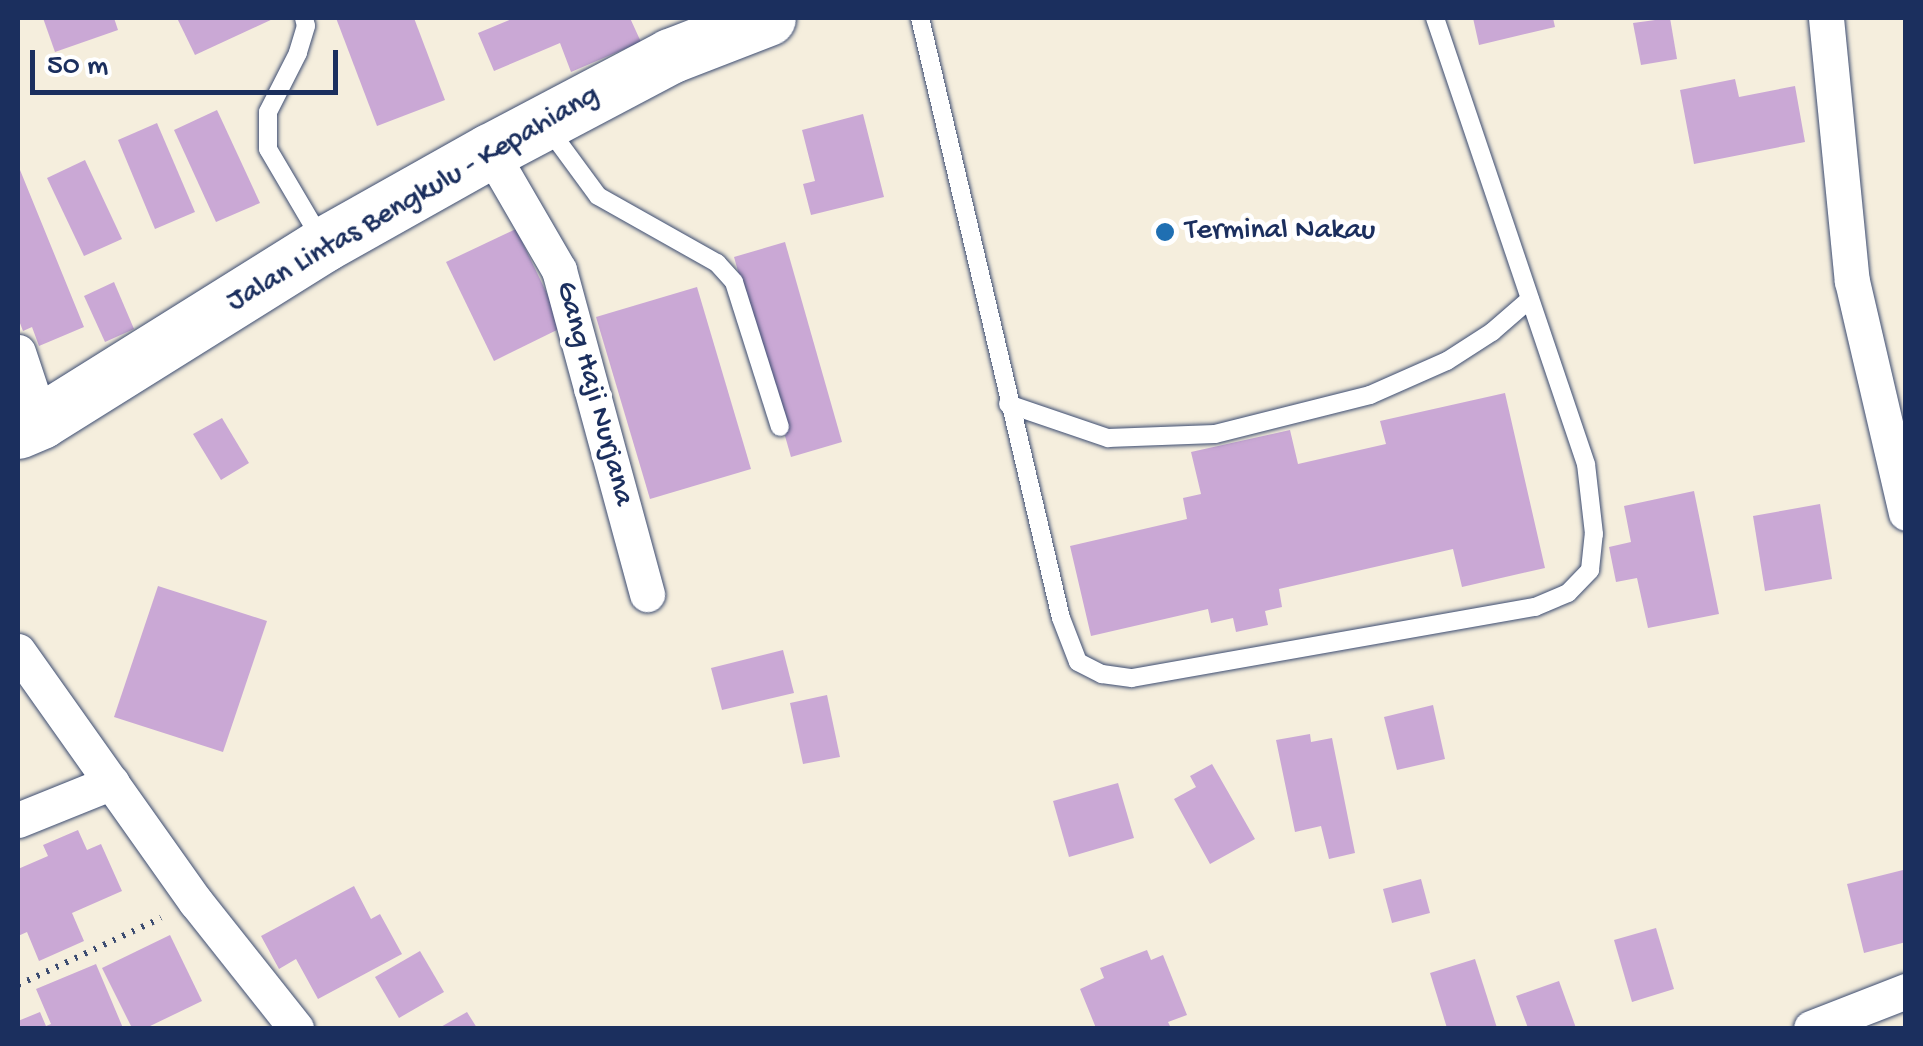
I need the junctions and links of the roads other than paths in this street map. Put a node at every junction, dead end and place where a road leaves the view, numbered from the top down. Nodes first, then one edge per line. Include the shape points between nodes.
1 (304, 18) edge
2 (768, 18) edge
3 (920, 18) edge
4 (1435, 18) edge
5 (1826, 18) edge
6 (710, 28) edge
7 (545, 124) junction
8 (490, 151) junction
9 (324, 244) junction
10 (1530, 299) junction
11 (18, 352) edge
12 (1008, 404) junction
13 (30, 426) edge
14 (780, 427) dead end
15 (1906, 513) edge
16 (647, 594) dead end
17 (18, 651) edge
18 (112, 782) junction
19 (18, 820) edge
20 (1906, 991) edge
21 (281, 1025) edge
22 (1811, 1028) edge

1 - 9 lane via 298,53 268,112 268,148
2 - 6 highway, Jalan Lintas Bengkulu - Kepahiang
3 - 12 lane
4 - 10 lane
5 - 15 street via 1852,281
6 - 7 highway, Jalan Lintas Bengkulu - Kepahiang
7 - 8 highway, Jalan Lintas Bengkulu - Kepahiang
7 - 14 lane via 598,196 717,263 734,282
8 - 9 highway, Jalan Lintas Bengkulu - Kepahiang
8 - 16 street, Gang Haji Nurjana via 559,270
9 - 13 highway, Jalan Lintas Bengkulu - Kepahiang
10 - 12 lane via 1446,361 1370,394 1215,434 1108,438
10 - 12 lane via 1586,464 1594,534 1590,570 1568,594 1535,607 1132,678 1102,674 1078,662 1061,618
11 - 13 street
17 - 18 street
18 - 19 street
18 - 21 street
20 - 22 street

